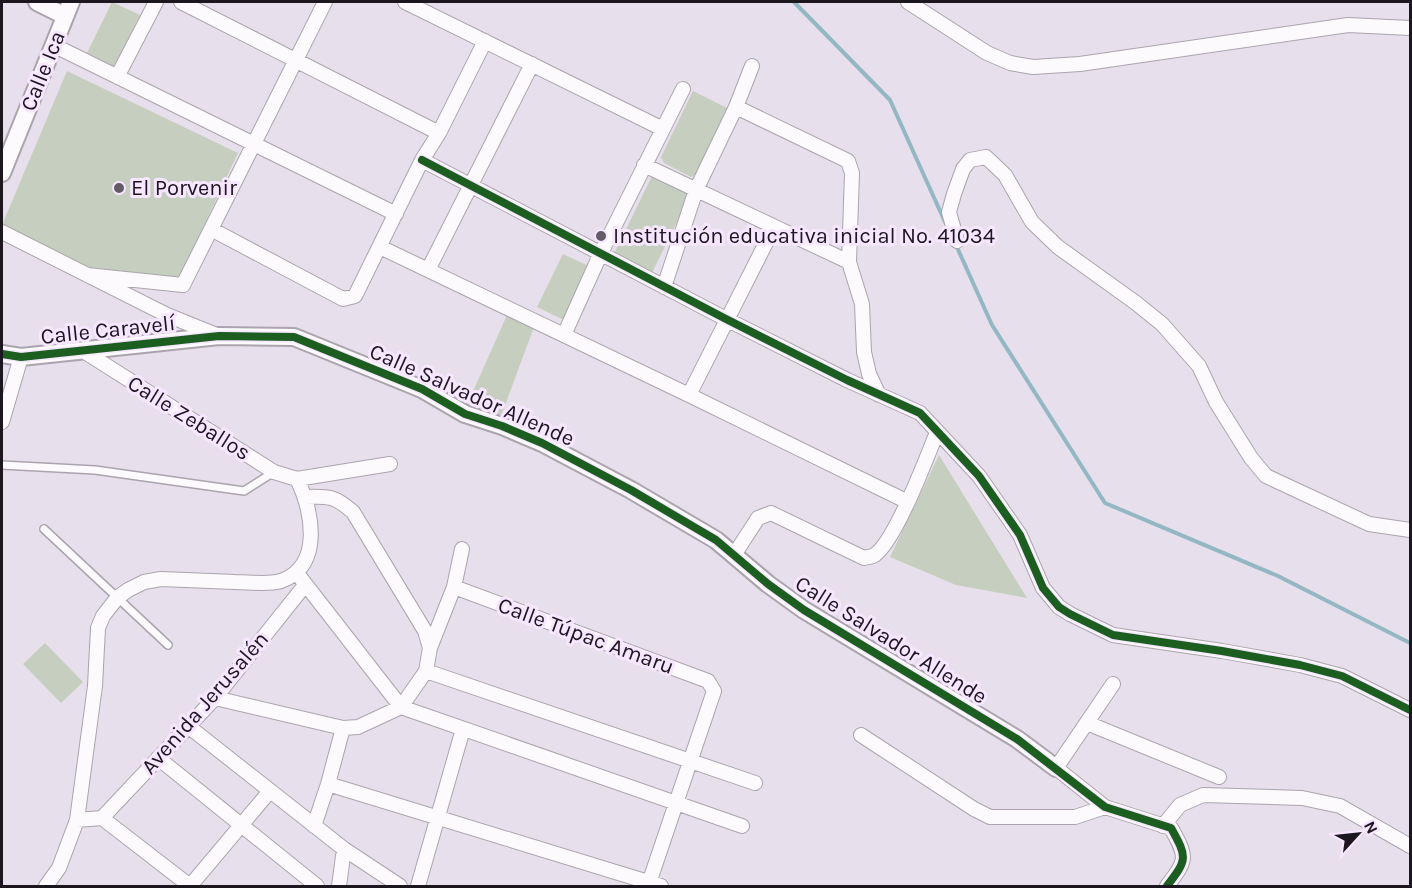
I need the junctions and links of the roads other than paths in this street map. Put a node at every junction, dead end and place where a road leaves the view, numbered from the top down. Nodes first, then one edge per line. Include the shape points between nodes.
1 (37, 2) edge
2 (156, 2) edge
3 (181, 2) edge
4 (325, 2) edge
5 (405, 2) edge
6 (908, 2) edge
7 (68, 9) edge
8 (1410, 28) edge
9 (485, 41) junction
10 (53, 45) junction
11 (297, 61) junction
12 (532, 64) junction
13 (752, 66) dead end
14 (117, 77) junction
15 (683, 89) dead end
16 (736, 107) junction
17 (663, 129) junction
18 (439, 133) junction
19 (254, 144) junction
20 (422, 160) junction
21 (644, 165) junction
22 (2, 173) edge
23 (470, 186) junction
24 (696, 190) junction
25 (396, 214) junction
26 (774, 226) junction
27 (211, 229) junction
28 (2, 232) edge
29 (957, 241) dead end
30 (380, 247) junction
31 (600, 255) junction
32 (849, 262) junction
33 (428, 270) junction
34 (87, 275) junction
35 (664, 287) junction
36 (726, 320) junction
37 (564, 335) junction
38 (219, 336) junction
39 (85, 351) junction
40 (2, 354) edge
41 (21, 357) junction
42 (689, 395) junction
43 (879, 395) junction
44 (2, 422) edge
45 (937, 432) junction
46 (390, 464) dead end
47 (2, 465) edge
48 (274, 472) junction
49 (297, 479) junction
50 (305, 497) junction
51 (908, 502) junction
52 (44, 530) dead end
53 (1410, 530) edge
54 (462, 549) dead end
55 (734, 555) junction
56 (296, 572) junction
57 (305, 585) junction
58 (454, 587) junction
59 (117, 598) junction
60 (168, 645) dead end
61 (430, 648) junction
62 (426, 671) junction
63 (1113, 684) dead end
64 (215, 698) junction
65 (401, 707) junction
66 (1410, 710) edge
67 (1087, 723) junction
68 (188, 726) junction
69 (343, 728) junction
70 (463, 729) junction
71 (861, 735) dead end
72 (158, 758) junction
73 (690, 761) junction
74 (1056, 768) junction
75 (1219, 777) dead end
76 (755, 783) dead end
77 (328, 784) junction
78 (270, 791) junction
79 (675, 803) junction
80 (1105, 807) junction
81 (102, 818) junction
82 (438, 818) junction
83 (77, 820) junction
84 (241, 825) junction
85 (314, 826) junction
86 (742, 826) dead end
87 (1163, 826) junction
88 (1410, 846) edge
89 (344, 849) junction
90 (53, 884) edge
91 (653, 885) edge
92 (190, 886) edge
93 (317, 886) edge
94 (339, 886) edge
95 (400, 886) edge
96 (418, 886) edge
97 (1167, 886) edge

1 - 7 street
2 - 14 street
3 - 11 street
4 - 11 street
5 - 9 street
6 - 8 street via 987,52 1010,63 1033,67 1080,64 1348,25
7 - 10 street, Calle Ica
9 - 12 street
9 - 18 street
10 - 14 street
10 - 22 street, Calle Ica
11 - 18 street
11 - 19 street
12 - 17 street
12 - 23 street
13 - 16 street
14 - 19 street
15 - 17 street
16 - 24 street
16 - 32 street via 848,161 852,173
17 - 21 street
18 - 20 street
19 - 25 street
19 - 27 street
20 - 23 street
20 - 25 street
21 - 24 street
21 - 31 street
23 - 31 street
23 - 33 street
24 - 26 street
24 - 35 street
25 - 30 street
26 - 32 street
26 - 36 street
27 - 30 street via 343,298 355,296
27 - 34 street via 183,285
28 - 34 street
29 - 53 street via 949,212 954,194 970,160 986,157 1005,175 1032,222 1058,247 1162,324 1199,366 1216,402 1266,477 1369,524
30 - 33 street
31 - 35 street
31 - 37 street
32 - 43 street via 862,304 864,352
33 - 37 street
34 - 38 street
35 - 36 street
36 - 42 street
36 - 43 street
37 - 42 street
38 - 39 street, Calle Caravelí
38 - 55 street, Calle Salvador Allende via 294,337 422,389 465,414 542,443 631,490 716,540
39 - 41 street, Calle Caravelí
39 - 48 street, Calle Zeballos
40 - 41 street, Calle Caravelí
41 - 44 street
42 - 51 street
43 - 45 street via 920,413
45 - 51 street
45 - 66 street via 979,476 1020,534 1043,588 1070,614 1113,635 1233,653 1342,676
46 - 49 street
47 - 48 lane via 95,470 244,491
48 - 49 street, Calle Zeballos
49 - 50 street
50 - 56 street via 311,546
50 - 61 street via 328,496 353,512 425,631
51 - 55 street via 874,556 864,558 771,513 758,518
52 - 59 lane
54 - 58 street
55 - 74 street, Calle Salvador Allende via 804,610 1017,739
56 - 57 street
56 - 59 street via 262,583 161,579 144,582
57 - 64 street, Avenida Jerusalén
57 - 65 street
58 - 61 street
58 - 73 street, Calle Túpac Amaru via 708,681 714,691
59 - 60 lane
59 - 83 street via 98,628 95,686
61 - 62 street
62 - 65 street
62 - 73 street
63 - 67 street
64 - 68 street, Avenida Jerusalén
64 - 69 street
65 - 69 street via 358,727
65 - 70 street
67 - 74 street
67 - 75 street
68 - 72 street, Avenida Jerusalén
68 - 78 street
69 - 77 street
70 - 79 street
70 - 82 street
71 - 80 street via 990,817 1075,817
72 - 81 street, Avenida Jerusalén
72 - 84 street
73 - 76 street
73 - 79 street
74 - 80 street
77 - 82 street
77 - 85 street
78 - 84 street
78 - 85 street
79 - 86 street
79 - 91 street
80 - 87 street
81 - 83 street
81 - 92 street
82 - 91 street
82 - 96 street
83 - 90 street
84 - 92 street
84 - 93 street
85 - 89 street
87 - 88 street via 1180,805 1203,795 1302,798 1340,806
87 - 97 street via 1171,828 1182,847 1183,865
89 - 94 street
89 - 95 street

